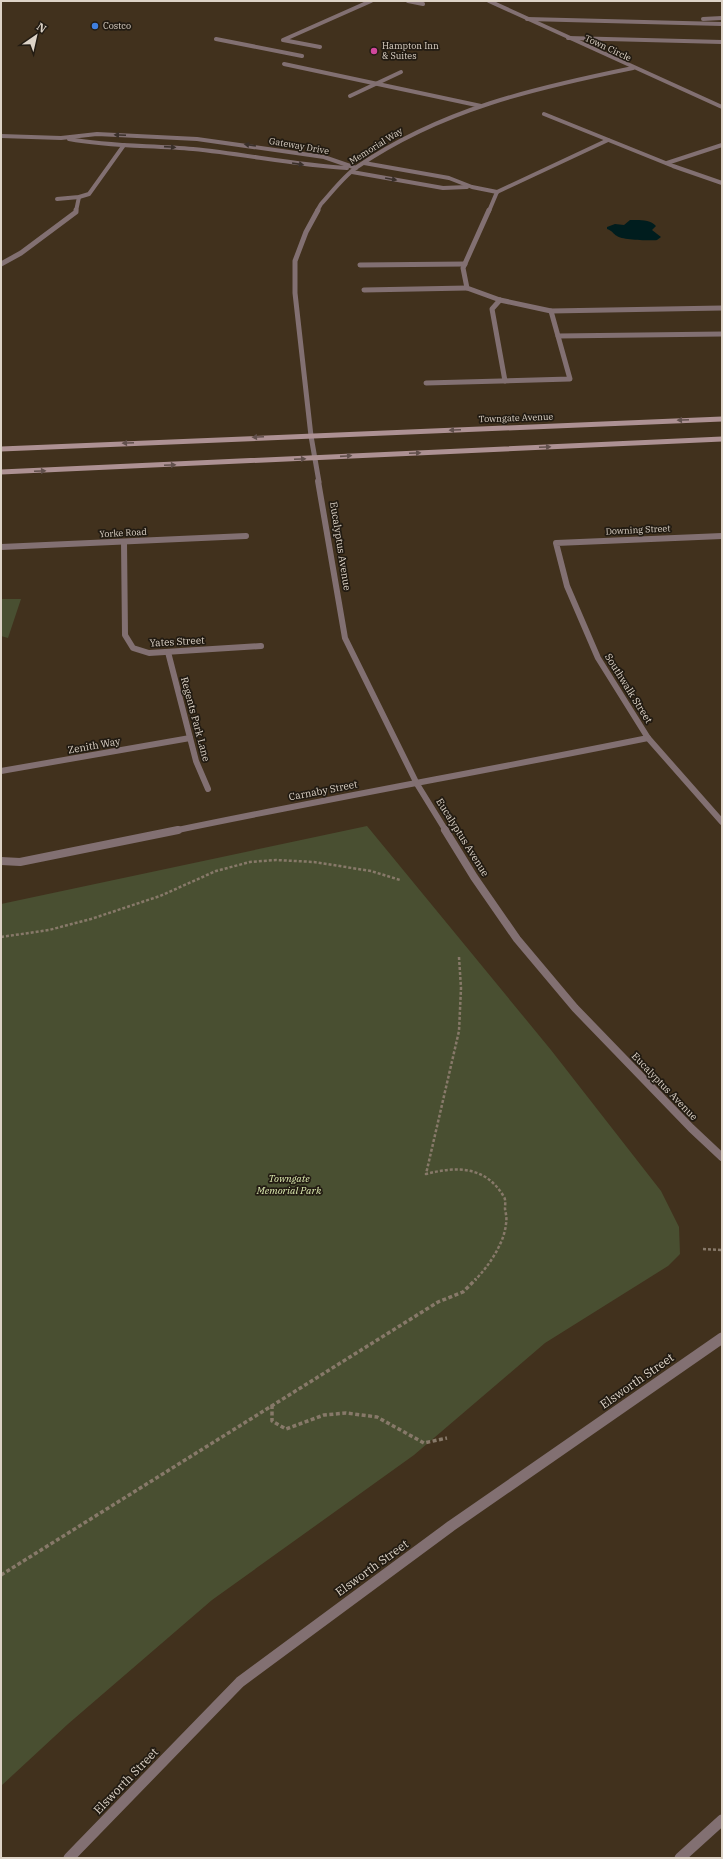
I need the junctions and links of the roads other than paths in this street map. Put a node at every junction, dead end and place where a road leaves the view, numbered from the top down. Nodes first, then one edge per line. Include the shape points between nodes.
1 (371, 1) edge
2 (408, 1) edge
3 (489, 1) edge
4 (423, 4) dead end
5 (722, 18) edge
6 (527, 19) junction
7 (697, 23) junction
8 (722, 24) edge
9 (568, 38) junction
10 (216, 39) dead end
11 (722, 42) edge
12 (320, 47) dead end
13 (302, 56) dead end
14 (284, 64) dead end
15 (633, 68) junction
16 (401, 72) dead end
17 (376, 83) junction
18 (350, 96) dead end
19 (481, 106) junction
20 (722, 107) edge
21 (544, 114) dead end
22 (1, 136) edge
23 (61, 138) junction
24 (608, 140) junction
25 (124, 145) junction
26 (722, 145) edge
27 (364, 163) junction
28 (667, 163) junction
29 (354, 170) junction
30 (722, 183) edge
31 (472, 187) junction
32 (497, 192) junction
33 (80, 197) junction
34 (57, 199) dead end
35 (1, 264) edge
36 (465, 264) junction
37 (360, 265) dead end
38 (467, 288) junction
39 (364, 290) dead end
40 (500, 300) junction
41 (722, 308) edge
42 (551, 310) junction
43 (722, 334) edge
44 (558, 336) junction
45 (505, 381) junction
46 (426, 383) dead end
47 (722, 419) edge
48 (311, 436) junction
49 (722, 439) edge
50 (1, 449) edge
51 (315, 458) junction
52 (1, 472) edge
53 (246, 536) dead end
54 (722, 536) edge
55 (124, 542) junction
56 (556, 543) joint
57 (1, 547) edge
58 (261, 646) dead end
59 (168, 652) junction
60 (190, 738) junction
61 (648, 738) junction
62 (1, 770) edge
63 (417, 784) junction
64 (208, 789) dead end
65 (722, 822) edge
66 (1, 861) edge
67 (722, 1157) edge
68 (722, 1338) edge
69 (722, 1820) edge
70 (69, 1858) edge
71 (680, 1858) edge

1 - 12 street via 283,40
2 - 4 street
3 - 6 street, Town Circle
5 - 7 street via 700,19
6 - 7 street
6 - 9 street, Town Circle
7 - 8 street
9 - 11 street
9 - 15 street, Town Circle
10 - 13 street
14 - 17 street
15 - 19 street, Memorial Way via 549,85
15 - 20 street, Town Circle
16 - 17 street
17 - 18 street
17 - 19 street
19 - 27 street, Memorial Way via 414,133
21 - 24 street
22 - 23 street, Gateway Drive
23 - 25 street, Gateway Drive via 91,144
29 -> 23 street, Gateway Drive via 324,157 235,143 97,134
24 - 28 street
24 - 32 street
25 -> 29 street, Gateway Drive via 240,154 312,167
25 - 33 street via 89,194
26 - 28 street
27 - 29 street, Memorial Way
27 - 31 street via 448,178
28 - 30 street
29 -> 31 street via 443,188
29 - 48 street, Memorial Way via 321,204 306,232 295,261
31 - 32 street
32 - 36 street
33 - 34 street
33 - 35 street via 76,212 21,253
36 - 37 street
36 - 38 street via 463,268
38 - 39 street
38 - 40 street
40 - 42 street
40 - 45 street via 492,309
41 - 42 street
42 - 44 street
43 - 44 street
44 - 45 street via 570,379
45 - 46 street
47 -> 48 main road, Towngate Avenue
48 -> 50 main road
48 - 51 street, Eucalyptus Avenue
51 -> 49 main road
52 -> 51 main road
51 - 63 street, Eucalyptus Avenue via 345,638
53 - 55 street, Yorke Road
54 - 56 street, Downing Street
55 - 57 street, Yorke Road
55 - 59 street, Yates Street via 125,635 128,645 140,652
56 - 61 street, Southwalk Street via 567,586 598,658
58 - 59 street, Yates Street
59 - 60 street, Regents Park Lane
60 - 62 street, Zenith Way
60 - 64 street, Regents Park Lane
61 - 63 street, Carnaby Street
61 - 65 street, Southwalk Street
63 - 66 street, Carnaby Street via 331,798 20,862
63 - 67 street, Eucalyptus Avenue via 474,877 517,939 575,1008
68 - 70 street, Elsworth Street via 451,1526 240,1682
69 - 71 street

